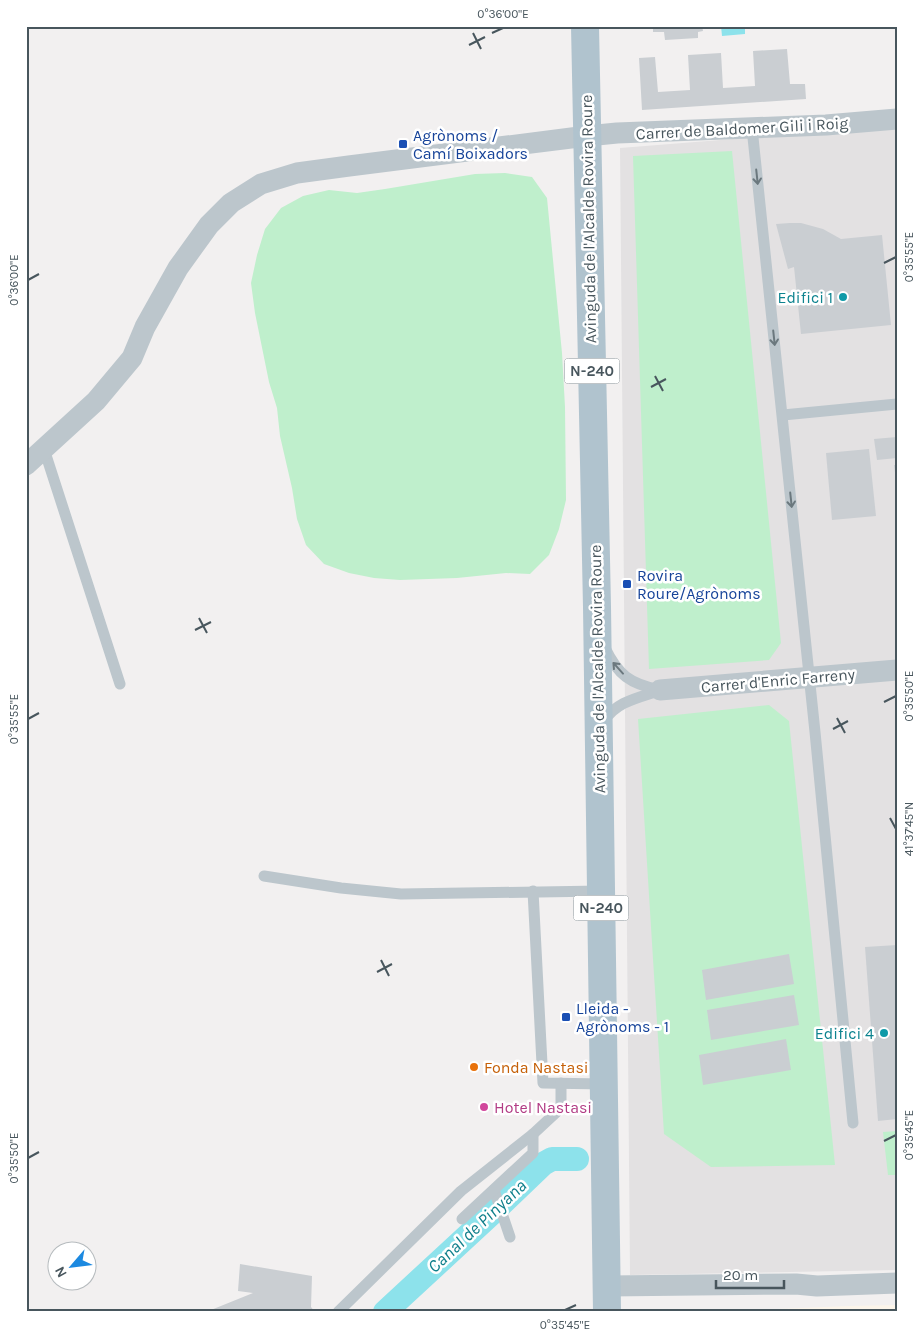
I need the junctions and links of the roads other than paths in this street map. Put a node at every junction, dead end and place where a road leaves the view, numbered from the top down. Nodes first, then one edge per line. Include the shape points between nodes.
1 (584, 26) edge
2 (897, 119) edge
3 (752, 128) junction
4 (587, 136) junction
5 (897, 404) edge
6 (783, 415) junction
7 (44, 449) junction
8 (26, 465) edge
9 (597, 606) junction
10 (897, 670) edge
11 (809, 677) junction
12 (120, 684) dead end
13 (660, 690) junction
14 (598, 732) junction
15 (264, 876) dead end
16 (533, 891) junction
17 (601, 891) junction
18 (561, 1083) junction
19 (604, 1084) junction
20 (853, 1123) dead end
21 (533, 1134) junction
22 (495, 1193) junction
23 (462, 1220) dead end
24 (510, 1237) dead end
25 (897, 1283) edge
26 (607, 1299) edge
27 (338, 1312) edge

1 - 4 main road, Avinguda de l'Alcalde Rovira Roure / N-240
2 - 3 street, Carrer de Baldomer Gili i Roig
3 - 4 street, Carrer de Baldomer Gili i Roig
3 -> 6 lane
4 - 7 street, Carrer de Baldomer Gili i Roig via 297,173 261,184 231,203 209,226 178,268 145,327 132,358 96,401
4 - 9 main road, Avinguda de l'Alcalde Rovira Roure / N-240
5 - 6 lane
6 -> 11 lane
7 - 8 street, Carrer de Baldomer Gili i Roig
7 - 12 lane
13 -> 9 lane via 629,679 612,662 603,644
9 - 14 main road, Avinguda de l'Alcalde Rovira Roure / N-240
10 - 11 street, Carrer d'Enric Farreny
11 - 13 street, Carrer d'Enric Farreny
11 - 20 lane
13 - 14 lane via 616,708
14 - 17 main road, Avinguda de l'Alcalde Rovira Roure / N-240
15 - 16 lane via 401,894
16 - 17 lane
16 - 18 lane via 544,1083
17 - 19 main road, Avinguda de l'Alcalde Rovira Roure / N-240
18 - 19 lane
18 - 21 lane via 561,1108
19 - 26 main road, Avinguda de l'Alcalde Rovira Roure / N-240
21 - 22 lane via 533,1153
21 - 27 lane via 461,1191
22 - 23 lane
22 - 24 lane
25 - 26 street via 796,1284

